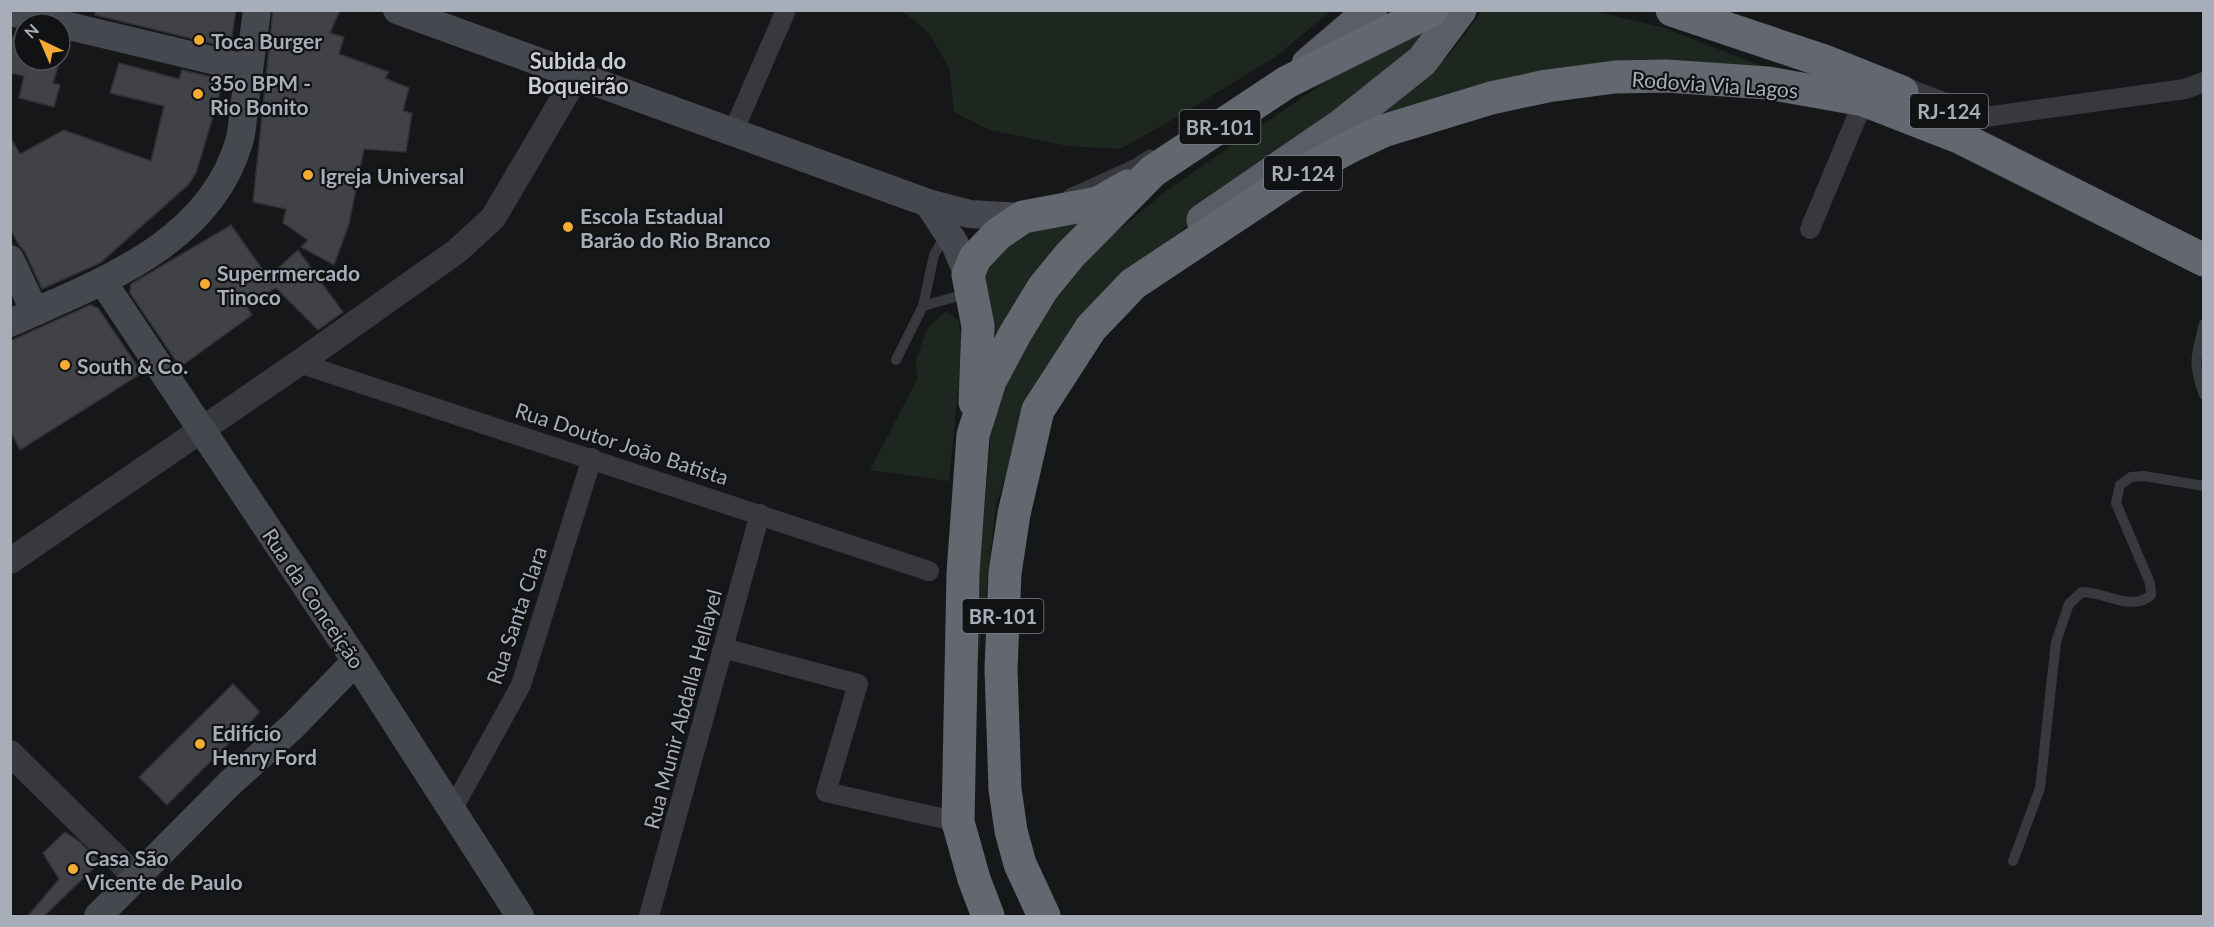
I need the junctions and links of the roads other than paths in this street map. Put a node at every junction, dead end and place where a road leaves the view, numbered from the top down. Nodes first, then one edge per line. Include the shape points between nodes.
1 (257, 10) edge
2 (397, 10) edge
3 (786, 10) edge
4 (1357, 10) edge
5 (1371, 10) edge
6 (1432, 10) edge
7 (1460, 10) edge
8 (1686, 11) edge
9 (10, 12) edge
10 (249, 69) junction
11 (576, 77) junction
12 (1287, 82) junction
13 (2204, 82) edge
14 (1864, 100) junction
15 (1979, 118) junction
16 (733, 132) junction
17 (1153, 171) junction
18 (928, 203) junction
19 (1023, 217) junction
20 (1810, 230) dead end
21 (947, 234) junction
22 (2204, 237) edge
23 (10, 259) edge
24 (2204, 260) edge
25 (104, 282) junction
26 (970, 284) junction
27 (1133, 284) junction
28 (923, 306) junction
29 (23, 317) edge
30 (2204, 324) edge
31 (896, 360) dead end
32 (298, 363) junction
33 (2204, 395) edge
34 (201, 429) junction
35 (974, 435) junction
36 (592, 458) junction
37 (2204, 486) edge
38 (760, 514) junction
39 (10, 561) edge
40 (929, 571) dead end
41 (723, 648) junction
42 (356, 661) junction
43 (10, 753) edge
44 (452, 810) junction
45 (958, 822) junction
46 (2013, 861) dead end
47 (136, 877) junction
48 (98, 916) edge
49 (520, 916) edge
50 (649, 916) edge
51 (988, 916) edge
52 (1044, 916) edge

1 - 10 main road
2 - 11 main road
3 - 16 street
4 - 19 street via 1258,91 1134,167
5 - 12 highway, BR-101
6 - 12 highway
7 - 27 highway, BR-101 via 1422,61 1343,124 1202,220
8 - 15 highway, Rodovia Via Lagos / RJ-124
9 - 10 main road
10 - 25 main road via 240,142 218,190 184,228
11 - 16 main road
11 - 32 street via 493,218 457,251
12 - 17 highway, BR-101
13 - 15 street via 2185,89
14 - 20 street
14 - 24 highway, Rodovia Via Lagos / RJ-124 via 1959,137
14 - 27 highway, Rodovia Via Lagos / RJ-124 via 1768,83 1666,76 1615,77 1491,98 1383,131 1348,147 1291,179
15 - 22 highway, Rodovia Via Lagos / RJ-124
16 - 18 main road
17 - 19 highway via 1098,204
17 - 35 highway, BR-101 via 1043,288 990,381
18 - 19 main road via 970,214
18 - 21 main road
19 - 26 highway via 998,234 975,258
21 - 26 main road via 955,244
21 - 28 lane via 934,255
23 - 29 main road
25 - 29 main road
25 - 34 main road, Rua da Conceição
26 - 28 lane
26 - 35 highway via 978,326
27 - 52 highway, BR-101 via 1091,328 1038,410 1007,562 1001,669 1005,789 1020,864
28 - 31 lane
30 - 33 lane via 2195,362
32 - 34 street
32 - 36 street, Rua Doutor João Batista
34 - 39 street
34 - 42 main road, Rua da Conceição
35 - 45 highway, BR-101 via 963,584
36 - 38 street, Rua Doutor João Batista
36 - 44 street, Rua Santa Clara via 521,685
37 - 46 lane via 2144,476 2131,477 2120,485 2116,503 2150,583 2151,595 2134,603 2082,592 2069,604 2056,642 2040,788
38 - 40 street, Rua Doutor João Batista
38 - 41 street, Rua Munir Abdalla Hellayel
41 - 45 street via 858,684 826,792
41 - 50 street, Rua Munir Abdalla Hellayel
42 - 44 main road, Rua da Conceição
42 - 47 main road
43 - 47 street
44 - 49 main road, Rua da Conceição
45 - 51 highway, BR-101
47 - 48 main road

